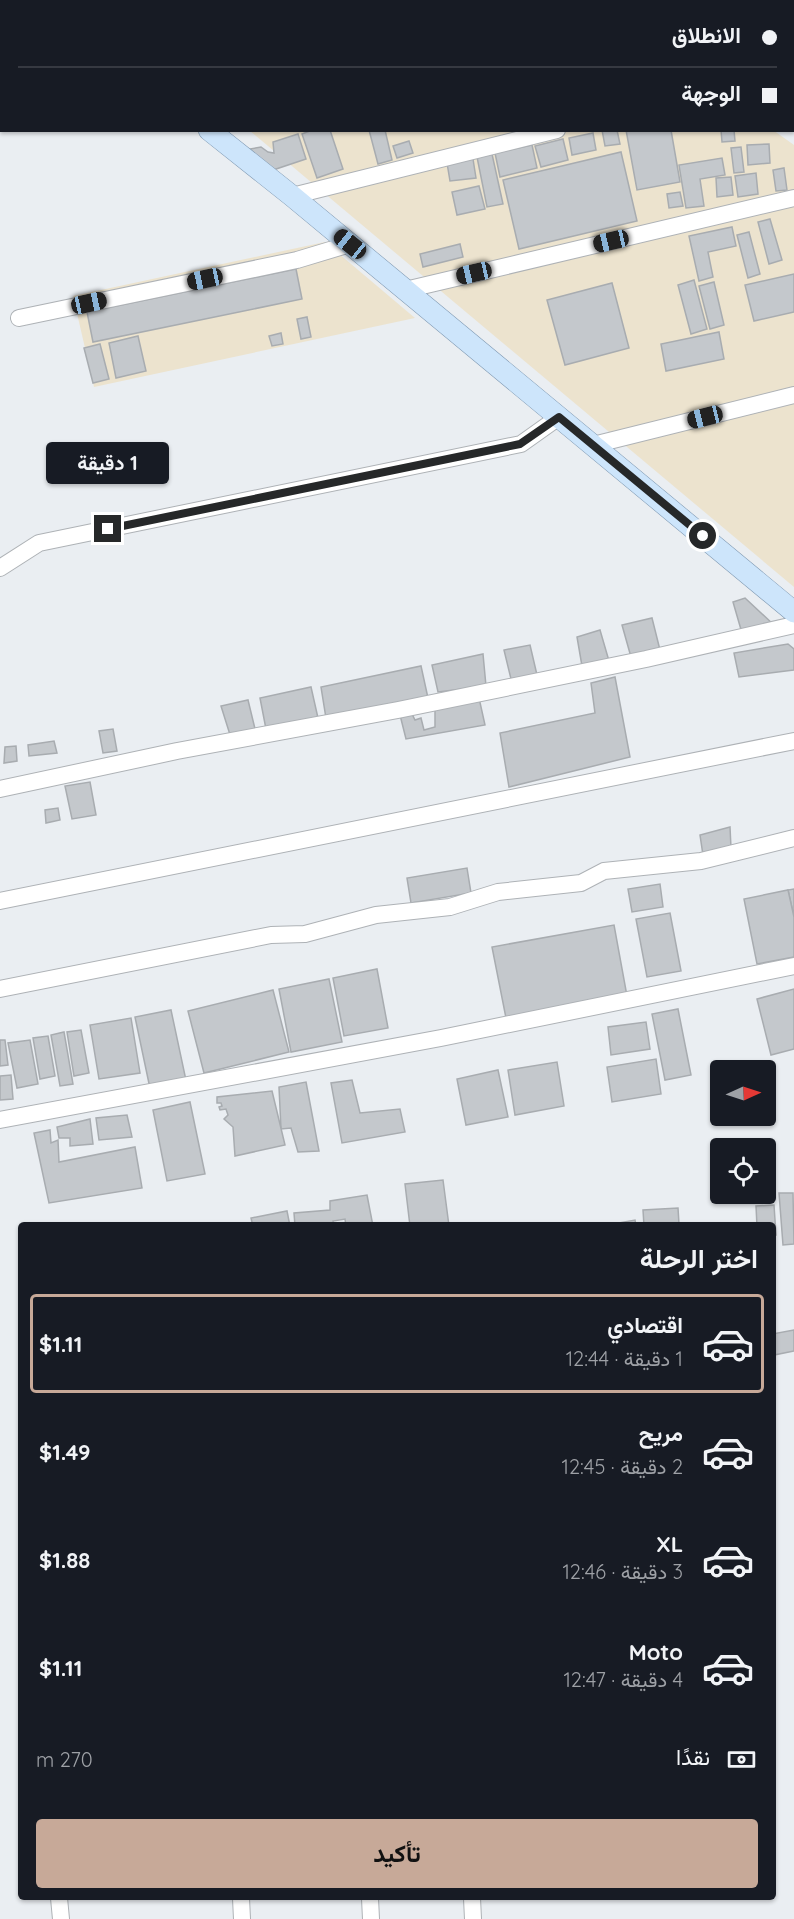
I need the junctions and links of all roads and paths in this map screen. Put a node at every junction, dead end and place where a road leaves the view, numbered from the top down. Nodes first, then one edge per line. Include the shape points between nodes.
1 (212, 132) edge
2 (549, 132) edge
3 (292, 196) junction
4 (794, 198) edge
5 (350, 244) junction
6 (405, 290) junction
7 (19, 318) dead end
8 (794, 395) edge
9 (559, 417) junction
10 (593, 445) junction
11 (0, 568) edge
12 (794, 612) edge
13 (794, 626) edge
14 (794, 741) edge
15 (0, 789) edge
16 (794, 838) edge
17 (0, 901) edge
18 (794, 966) edge
19 (0, 988) edge
20 (0, 1120) edge
21 (59, 1900) edge
22 (241, 1900) edge
23 (370, 1900) edge
24 (472, 1900) edge
25 (61, 1919) edge
26 (242, 1919) edge
27 (371, 1919) edge
28 (473, 1919) edge

1 - 3 main road
2 - 3 street
3 - 5 main road
4 - 6 street
5 - 6 main road
5 - 7 street via 297,260
6 - 9 main road
8 - 10 street
9 - 10 main road
9 - 11 street via 520,444 39,543
10 - 12 main road
13 - 15 street via 420,706
14 - 17 street
16 - 19 street via 701,861 604,871 581,883 498,892 450,907 376,915 305,934 271,935
18 - 20 street via 418,1042
21 - 25 street
22 - 26 street
23 - 27 street
24 - 28 street

